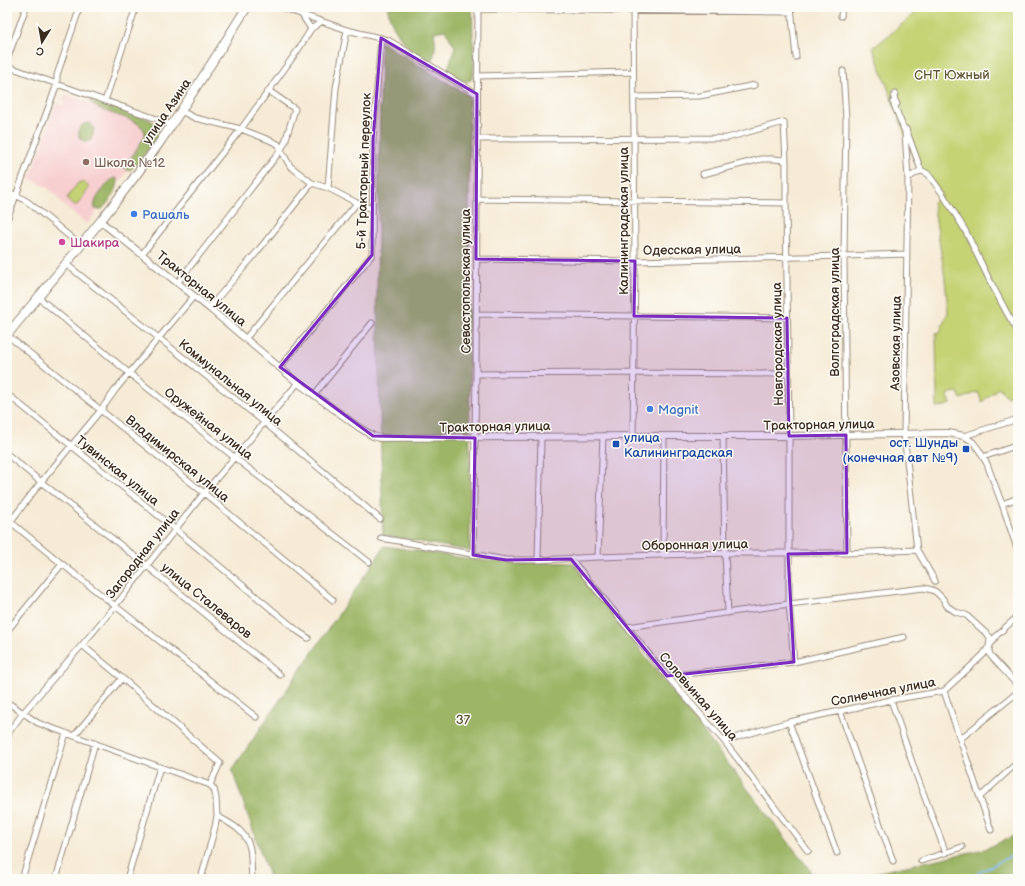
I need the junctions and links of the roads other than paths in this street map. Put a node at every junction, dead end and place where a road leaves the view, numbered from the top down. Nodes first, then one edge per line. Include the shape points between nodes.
1 (26, 7) edge
2 (80, 7) edge
3 (136, 7) edge
4 (247, 7) edge
5 (280, 7) edge
6 (842, 7) edge
7 (478, 8) edge
8 (633, 9) edge
9 (791, 9) edge
10 (302, 15) junction
11 (841, 16) dead end
12 (321, 22) junction
13 (311, 29) junction
14 (347, 30) junction
15 (381, 38) junction
16 (796, 57) dead end
17 (7, 60) edge
18 (7, 66) edge
19 (843, 71) dead end
20 (634, 72) junction
21 (477, 76) junction
22 (57, 84) junction
23 (755, 85) dead end
24 (268, 91) junction
25 (477, 94) junction
26 (895, 94) dead end
27 (635, 97) junction
28 (105, 101) junction
29 (893, 102) dead end
30 (182, 111) junction
31 (171, 125) junction
32 (240, 129) junction
33 (477, 139) junction
34 (634, 139) junction
35 (281, 150) junction
36 (786, 162) junction
37 (921, 170) junction
38 (702, 174) dead end
39 (908, 178) junction
40 (312, 183) junction
41 (328, 188) junction
42 (7, 192) edge
43 (16, 196) junction
44 (477, 200) junction
45 (635, 202) junction
46 (357, 203) junction
47 (786, 203) junction
48 (372, 209) junction
49 (7, 220) edge
50 (100, 221) junction
51 (80, 245) junction
52 (142, 254) junction
53 (908, 254) junction
54 (844, 256) junction
55 (786, 258) junction
56 (476, 259) junction
57 (635, 261) junction
58 (66, 264) junction
59 (178, 282) junction
60 (194, 296) junction
61 (38, 298) junction
62 (209, 308) junction
63 (476, 314) junction
64 (634, 316) junction
65 (787, 318) junction
66 (372, 323) dead end
67 (1018, 328) edge
68 (7, 335) edge
69 (158, 338) junction
70 (246, 338) junction
71 (280, 367) junction
72 (129, 373) junction
73 (634, 373) junction
74 (476, 374) junction
75 (788, 374) junction
76 (298, 383) junction
77 (7, 394) edge
78 (314, 395) junction
79 (101, 410) junction
80 (1018, 419) edge
81 (264, 422) junction
82 (904, 434) junction
83 (846, 435) junction
84 (603, 436) junction
85 (633, 436) junction
86 (664, 436) junction
87 (723, 436) junction
88 (789, 436) junction
89 (964, 436) junction
90 (541, 437) junction
91 (475, 438) junction
92 (1018, 445) edge
93 (71, 447) junction
94 (7, 454) edge
95 (234, 457) junction
96 (983, 457) junction
97 (41, 482) junction
98 (204, 493) junction
99 (1018, 498) edge
100 (1002, 504) junction
101 (380, 519) dead end
102 (8, 523) edge
103 (175, 529) junction
104 (381, 538) dead end
105 (917, 550) junction
106 (1018, 551) edge
107 (725, 553) junction
108 (847, 553) junction
109 (788, 554) junction
110 (473, 555) junction
111 (663, 555) junction
112 (598, 557) junction
113 (571, 559) junction
114 (538, 560) junction
115 (369, 562) dead end
116 (62, 564) junction
117 (147, 566) junction
118 (935, 581) dead end
119 (333, 600) dead end
120 (789, 604) junction
121 (115, 606) junction
122 (728, 613) junction
123 (1018, 616) edge
124 (627, 627) junction
125 (7, 631) edge
126 (904, 637) dead end
127 (308, 638) dead end
128 (989, 645) junction
129 (82, 646) junction
130 (794, 662) junction
131 (280, 675) dead end
132 (667, 676) junction
133 (122, 678) junction
134 (1018, 686) edge
135 (944, 691) junction
136 (1018, 692) edge
137 (891, 700) junction
138 (7, 702) edge
139 (840, 711) junction
140 (23, 713) junction
141 (256, 718) dead end
142 (789, 722) junction
143 (66, 733) junction
144 (74, 736) junction
145 (7, 739) edge
146 (960, 739) junction
147 (724, 741) junction
148 (95, 743) junction
149 (1018, 762) edge
150 (160, 767) junction
151 (210, 785) junction
152 (980, 798) junction
153 (217, 816) junction
154 (991, 830) dead end
155 (962, 847) dead end
156 (808, 851) dead end
157 (837, 853) dead end
158 (946, 853) junction
159 (893, 861) dead end
160 (921, 861) dead end
161 (22, 879) edge
162 (56, 879) edge
163 (127, 879) edge
164 (201, 879) edge
165 (252, 879) edge

1 - 17 street
2 - 22 street via 57,75
3 - 28 street
4 - 30 main road, улица Азина
5 - 10 street
6 - 11 street
7 - 8 street
7 - 21 street, Севастопольская улица
8 - 9 street
8 - 20 street, Калининградская улица
9 - 16 street
10 - 12 street
10 - 13 street
12 - 13 street
12 - 14 street
13 - 24 street
14 - 15 street
14 - 41 street via 336,88
15 - 25 street
15 - 48 street, 5-й Тракторный переулок via 373,140
18 - 22 street
19 - 54 street, Волгоградская улица via 846,119
20 - 21 street
20 - 27 street, Калининградская улица
21 - 25 street, Севастопольская улица
22 - 28 street
22 - 43 street
23 - 27 street via 700,96
24 - 32 street
24 - 35 street via 295,109
25 - 33 street, Севастопольская улица
26 - 37 street via 894,98
27 - 34 street, Калининградская улица
28 - 31 street
29 - 39 street, Азовская улица via 905,132
30 - 31 main road, улица Азина
30 - 32 street via 195,118
31 - 50 main road, улица Азина
32 - 35 street via 278,144
32 - 52 street
33 - 34 street
33 - 44 street, Севастопольская улица
34 - 36 street, Новгородская улица via 727,138 784,122
34 - 45 street, Калининградская улица
35 - 40 street via 290,166
35 - 59 street
36 - 38 street via 761,159
36 - 47 street, Новгородская улица
37 - 39 street
37 - 67 street via 928,174 942,193 965,230 1008,315
39 - 53 street, Азовская улица
40 - 41 street
40 - 62 street
41 - 46 street
42 - 43 street
43 - 49 street
43 - 51 street via 28,202
44 - 45 street
44 - 56 street, Севастопольская улица
45 - 47 street
45 - 57 street, Калининградская улица
46 - 48 street
46 - 70 street
47 - 55 street, Новгородская улица
48 - 71 street, 5-й Тракторный переулок via 372,255
50 - 51 main road, улица Азина
50 - 52 street, Тракторная улица
51 - 58 main road, улица Азина
52 - 59 street, Тракторная улица
53 - 54 street, Одесская улица
53 - 82 street, Азовская улица
54 - 55 street, Одесская улица
54 - 83 street, Волгоградская улица
55 - 57 street, Одесская улица
55 - 65 street, Новгородская улица
56 - 57 street, Одесская улица
56 - 63 street, Севастопольская улица
57 - 64 street, Калининградская улица
58 - 61 main road, улица Азина
58 - 69 street, Коммунальная улица
59 - 60 street, Тракторная улица
60 - 62 street, Тракторная улица
60 - 69 street
61 - 68 main road, улица Азина
61 - 72 street, Оружейная улица
62 - 70 street, Тракторная улица
63 - 64 street
63 - 74 street, Севастопольская улица
64 - 65 street
64 - 73 street, Калининградская улица
65 - 75 street, Новгородская улица
66 - 78 street
68 - 79 street, Владимирская улица
69 - 72 street
69 - 81 street, Коммунальная улица
70 - 71 street, Тракторная улица
71 - 76 street, Тракторная улица
72 - 79 street
72 - 95 street, Оружейная улица
73 - 74 street
73 - 75 street
73 - 85 street, Калининградская улица
74 - 91 street, Севастопольская улица
75 - 88 street, Новгородская улица
76 - 78 street, Тракторная улица
76 - 81 street, Загородная улица
77 - 93 street, Тувинская улица
78 - 91 street, Тракторная улица via 360,428 380,438
79 - 93 street
79 - 98 street, Владимирская улица
80 - 89 street
81 - 95 street, Загородная улица
81 - 101 street, Коммунальная улица
82 - 83 street, Тракторная улица
82 - 89 street, Тракторная улица via 948,433
82 - 105 street, Азовская улица
83 - 88 street, Тракторная улица
83 - 108 street, Волгоградская улица
84 - 85 street, Тракторная улица
84 - 90 street, Тракторная улица
84 - 112 street
85 - 86 street, Тракторная улица
86 - 87 street, Тракторная улица
86 - 111 street
87 - 88 street, Тракторная улица
87 - 107 street
88 - 109 street, Новгородская улица
89 - 96 street via 973,442
90 - 91 street, Тракторная улица
90 - 114 street
91 - 110 street, Севастопольская улица
92 - 96 street
93 - 97 street
93 - 103 street, Тувинская улица
94 - 97 street, улица Сталеваров
95 - 98 street, Загородная улица
95 - 115 street, Оружейная улица
96 - 100 street
97 - 102 street
97 - 117 street, улица Сталеваров
98 - 103 street, Загородная улица
98 - 119 street, Владимирская улица
99 - 100 street
100 - 106 street
102 - 116 street
103 - 117 street, Загородная улица
103 - 127 street, Тувинская улица
104 - 110 street, Оборонная улица
105 - 108 street, Оборонная улица
105 - 118 street, Азовская улица
107 - 109 street, Оборонная улица
107 - 111 street, Оборонная улица
107 - 122 street
108 - 109 street, Оборонная улица
109 - 120 street, Новгородская улица
110 - 114 street, Оборонная улица via 506,560
111 - 112 street, Оборонная улица
112 - 113 street, Оборонная улица
113 - 114 street, Оборонная улица
113 - 124 street, Соловьиная улица
116 - 121 street
116 - 125 street
117 - 121 street, Загородная улица
117 - 131 street, улица Сталеваров
120 - 122 street
120 - 128 street via 924,588 936,592 947,606 966,615 990,637
120 - 130 street, Новгородская улица
121 - 129 street, Загородная улица
121 - 141 street
122 - 124 street
123 - 128 street, Солнечная улица
124 - 132 street, Соловьиная улица
126 - 130 street
128 - 134 street via 991,656
128 - 135 street, Солнечная улица via 983,655
129 - 133 street
129 - 140 street, Загородная улица
130 - 132 street
132 - 147 street, Соловьиная улица
133 - 144 street
133 - 151 street via 220,763
135 - 137 street, Солнечная улица
135 - 146 street
136 - 146 street
137 - 139 street, Солнечная улица
137 - 158 street
138 - 140 street
139 - 142 street, Солнечная улица
139 - 159 street
140 - 143 street via 38,724
140 - 145 street, Загородная улица
142 - 147 street, Солнечная улица
142 - 157 street
143 - 144 street
143 - 161 street
144 - 148 street
146 - 152 street
147 - 156 street, Соловьиная улица
148 - 150 street
148 - 162 street
149 - 152 street
150 - 151 street
150 - 163 street
151 - 153 street via 214,789
152 - 154 street
153 - 164 street
153 - 165 street via 244,835 249,845
155 - 158 street
158 - 160 street

